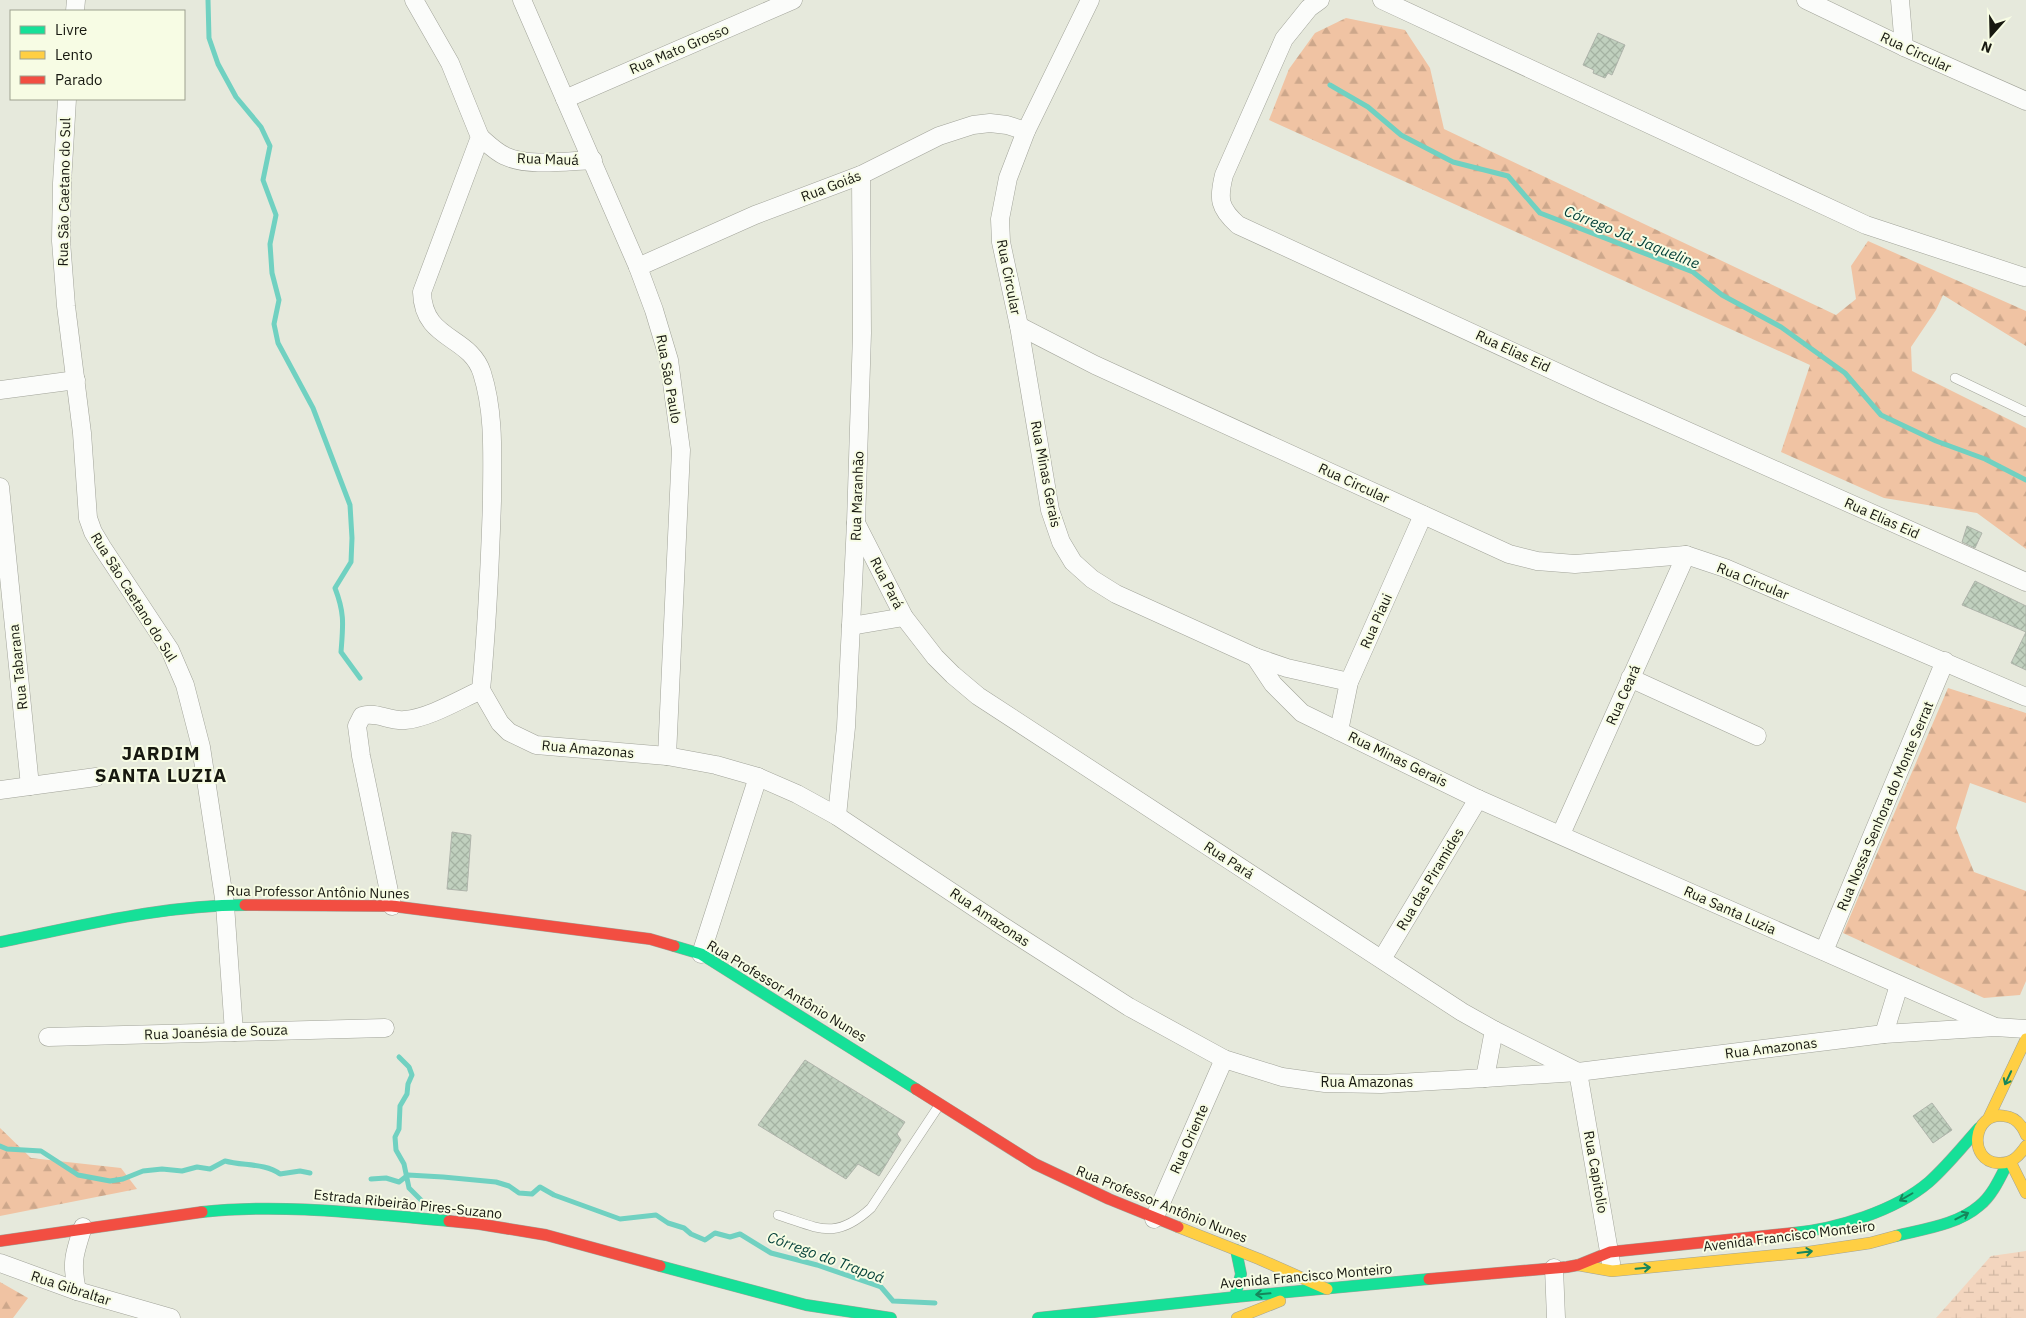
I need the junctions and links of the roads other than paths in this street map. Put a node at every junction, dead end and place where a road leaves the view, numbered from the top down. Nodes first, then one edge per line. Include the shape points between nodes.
1 (414, 0) edge
2 (522, 0) edge
3 (793, 0) edge
4 (1090, 0) edge
5 (1320, 0) edge
6 (1382, 0) edge
7 (1806, 0) edge
8 (1900, 0) edge
9 (1904, 47) junction
10 (565, 99) junction
11 (67, 100) edge
12 (2026, 101) edge
13 (1026, 131) junction
14 (480, 137) junction
15 (593, 160) junction
16 (861, 175) junction
17 (638, 267) junction
18 (2024, 277) dead end
19 (1019, 326) junction
20 (1955, 378) dead end
21 (76, 380) junction
22 (0, 390) edge
23 (2026, 412) edge
24 (0, 487) edge
25 (1423, 515) junction
26 (856, 523) junction
27 (2, 543) edge
28 (1686, 556) junction
29 (2026, 582) edge
30 (904, 617) junction
31 (851, 626) junction
32 (1255, 657) junction
33 (1946, 661) junction
34 (1630, 678) junction
35 (1348, 682) junction
36 (482, 690) junction
37 (2026, 697) edge
38 (1339, 731) junction
39 (1757, 736) dead end
40 (667, 756) junction
41 (96, 777) dead end
42 (758, 778) junction
43 (30, 786) junction
44 (0, 790) edge
45 (1478, 799) junction
46 (837, 816) junction
47 (1561, 834) junction
48 (225, 905) junction
49 (392, 906) junction
50 (0, 942) edge
51 (1824, 951) junction
52 (701, 954) junction
53 (1382, 959) junction
54 (1899, 985) junction
55 (1995, 1027) junction
56 (385, 1028) dead end
57 (2026, 1028) edge
58 (1494, 1030) junction
59 (234, 1032) junction
60 (1884, 1034) junction
61 (48, 1037) dead end
62 (2026, 1039) edge
63 (1224, 1059) junction
64 (1578, 1072) junction
65 (1485, 1078) junction
66 (940, 1104) junction
67 (1989, 1117) junction
68 (1979, 1128) junction
69 (2026, 1130) edge
70 (2026, 1146) edge
71 (2009, 1164) junction
72 (2026, 1193) edge
73 (778, 1215) dead end
74 (1154, 1219) junction
75 (83, 1227) junction
76 (0, 1241) edge
77 (1236, 1250) junction
78 (1610, 1252) junction
79 (0, 1263) edge
80 (1578, 1265) junction
81 (1554, 1268) junction
82 (1612, 1271) junction
83 (1327, 1289) junction
84 (1312, 1290) junction
85 (77, 1291) junction
86 (1235, 1297) junction
87 (806, 1305) junction
88 (171, 1318) edge
89 (837, 1318) edge
90 (891, 1318) edge
91 (1045, 1318) edge
92 (1237, 1318) edge
93 (1556, 1318) edge

1 - 14 street via 450,63
2 - 10 street, Rua São Paulo
3 - 10 street, Rua Mato Grosso
4 - 13 street, Rua Circular
5 - 29 street, Rua Elias Eid via 1309,8 1284,39 1224,175 1220,192 1222,206 1238,225 1602,393
6 - 18 street via 1866,225
7 - 9 street, Rua Circular
8 - 9 street
9 - 12 street, Rua Circular
10 - 15 street, Rua São Paulo
11 - 21 street, Rua São Caetano do Sul via 61,241
13 - 16 street, Rua Goiás via 990,123 973,125 939,136
13 - 19 street, Rua Circular via 1008,178 1000,219 1001,242
14 - 15 street, Rua Mauá via 503,156 513,159 528,162
14 - 36 street via 422,297 429,320 479,364 493,431 490,586
15 - 17 street, Rua São Paulo
16 - 17 street, Rua Goiás via 755,215
16 - 26 street, Rua Maranhão via 862,334
17 - 40 street, Rua São Paulo via 669,360 681,450
19 - 25 street, Rua Circular via 1104,370
19 - 32 street, Rua Minas Gerais via 1050,510 1060,542 1074,562 1092,579 1116,594
20 - 23 lane
21 - 22 street
21 - 48 street, Rua São Caetano do Sul via 88,518 102,547 170,650 186,685 202,747
24 - 27 street, Rua Tabarana
25 - 28 street, Rua Circular via 1509,554 1537,561 1576,564
25 - 35 street, Rua Piaui
26 - 30 street, Rua Pará
26 - 31 street, Rua Maranhão
27 - 43 street, Rua Tabarana
28 - 33 street, Rua Circular via 1725,568
28 - 34 street, Rua Ceará
30 - 31 street, Rua Pará
30 - 53 street, Rua Pará via 936,657 978,696
31 - 46 street, Rua Maranhão
32 - 35 street, Rua Minas Gerais
32 - 38 street, Rua Minas Gerais via 1273,684 1302,713
33 - 37 street, Rua Circular
33 - 51 street, Rua Nossa Senhora do Monte Serrat
34 - 39 street
34 - 47 street, Rua Ceará
35 - 38 street, Rua Piaui
36 - 40 street, Rua Amazonas via 500,723 509,732 536,745
36 - 49 street via 410,720 391,720 369,714 360,718 357,726 361,756
38 - 45 street, Rua Minas Gerais
40 - 42 street, Rua Amazonas via 716,765
41 - 43 street
42 - 46 street, Rua Amazonas
42 - 52 street
43 - 44 street
45 - 47 street, Rua Minas Gerais
45 - 53 street, Rua das Piramides
46 - 63 street, Rua Amazonas via 1129,1007
47 - 51 street, Rua Santa Luzia
48 - 49 main road, Rua Professor Antônio Nunes
48 - 50 main road, Rua Professor Antônio Nunes via 149,912
48 - 59 street, Rua São Caetano do Sul
49 - 52 main road, Rua Professor Antônio Nunes via 650,939
51 - 54 street, Rua Santa Luzia
52 - 66 main road, Rua Professor Antônio Nunes
53 - 58 street, Rua Pará
54 - 55 street, Rua Santa Luzia
54 - 60 street
55 - 57 street, Rua Amazonas
55 - 60 street, Rua Amazonas
56 - 59 street, Rua Joanésia de Souza
58 - 64 street, Rua Pará
58 - 65 street
59 - 61 street, Rua Joanésia de Souza
60 - 64 street, Rua Amazonas
62 -> 67 main road, Avenida Francisco Monteiro
63 - 65 street, Rua Amazonas via 1282,1077 1325,1083 1381,1084
63 - 74 street, Rua Oriente
64 - 65 street, Rua Amazonas
64 - 78 street, Rua Capitolio
66 - 73 lane via 871,1208 860,1218 844,1227 824,1229
66 - 74 main road, Rua Professor Antônio Nunes via 1035,1164 1076,1186
67 - 68 main road, Avenida Francisco Monteiro
67 - 69 main road via 1998,1114 2014,1118
68 - 71 main road via 1976,1136 1979,1152 1991,1162
68 -> 78 main road, Avenida Francisco Monteiro via 1930,1182 1886,1208 1854,1220 1807,1232
70 - 71 main road, Avenida Francisco Monteiro via 2023,1154
71 - 72 main road
82 -> 71 main road, Avenida Francisco Monteiro via 1808,1252 1870,1243 1941,1224 1980,1206
74 - 77 main road, Rua Professor Antônio Nunes
75 - 76 main road, Estrada Ribeirão Pires-Suzano
75 - 85 street via 74,1252 72,1270
75 - 87 main road, Estrada Ribeirão Pires-Suzano via 240,1208 302,1209 479,1224 546,1235
77 - 83 main road, Rua Professor Antônio Nunes
77 - 86 main road via 1242,1273
78 - 80 main road, Avenida Francisco Monteiro
78 - 82 street, Rua Capitolio
79 - 85 street, Rua Gibraltar
80 - 81 main road, Avenida Francisco Monteiro
80 - 82 main road, Avenida Francisco Monteiro
81 - 83 main road, Avenida Francisco Monteiro
81 - 93 street
83 - 84 main road, Avenida Francisco Monteiro
84 -> 86 main road, Avenida Francisco Monteiro
84 - 92 main road
85 - 88 street, Rua Gibraltar
86 - 91 main road, Avenida Francisco Monteiro
87 - 89 main road
87 - 90 main road

